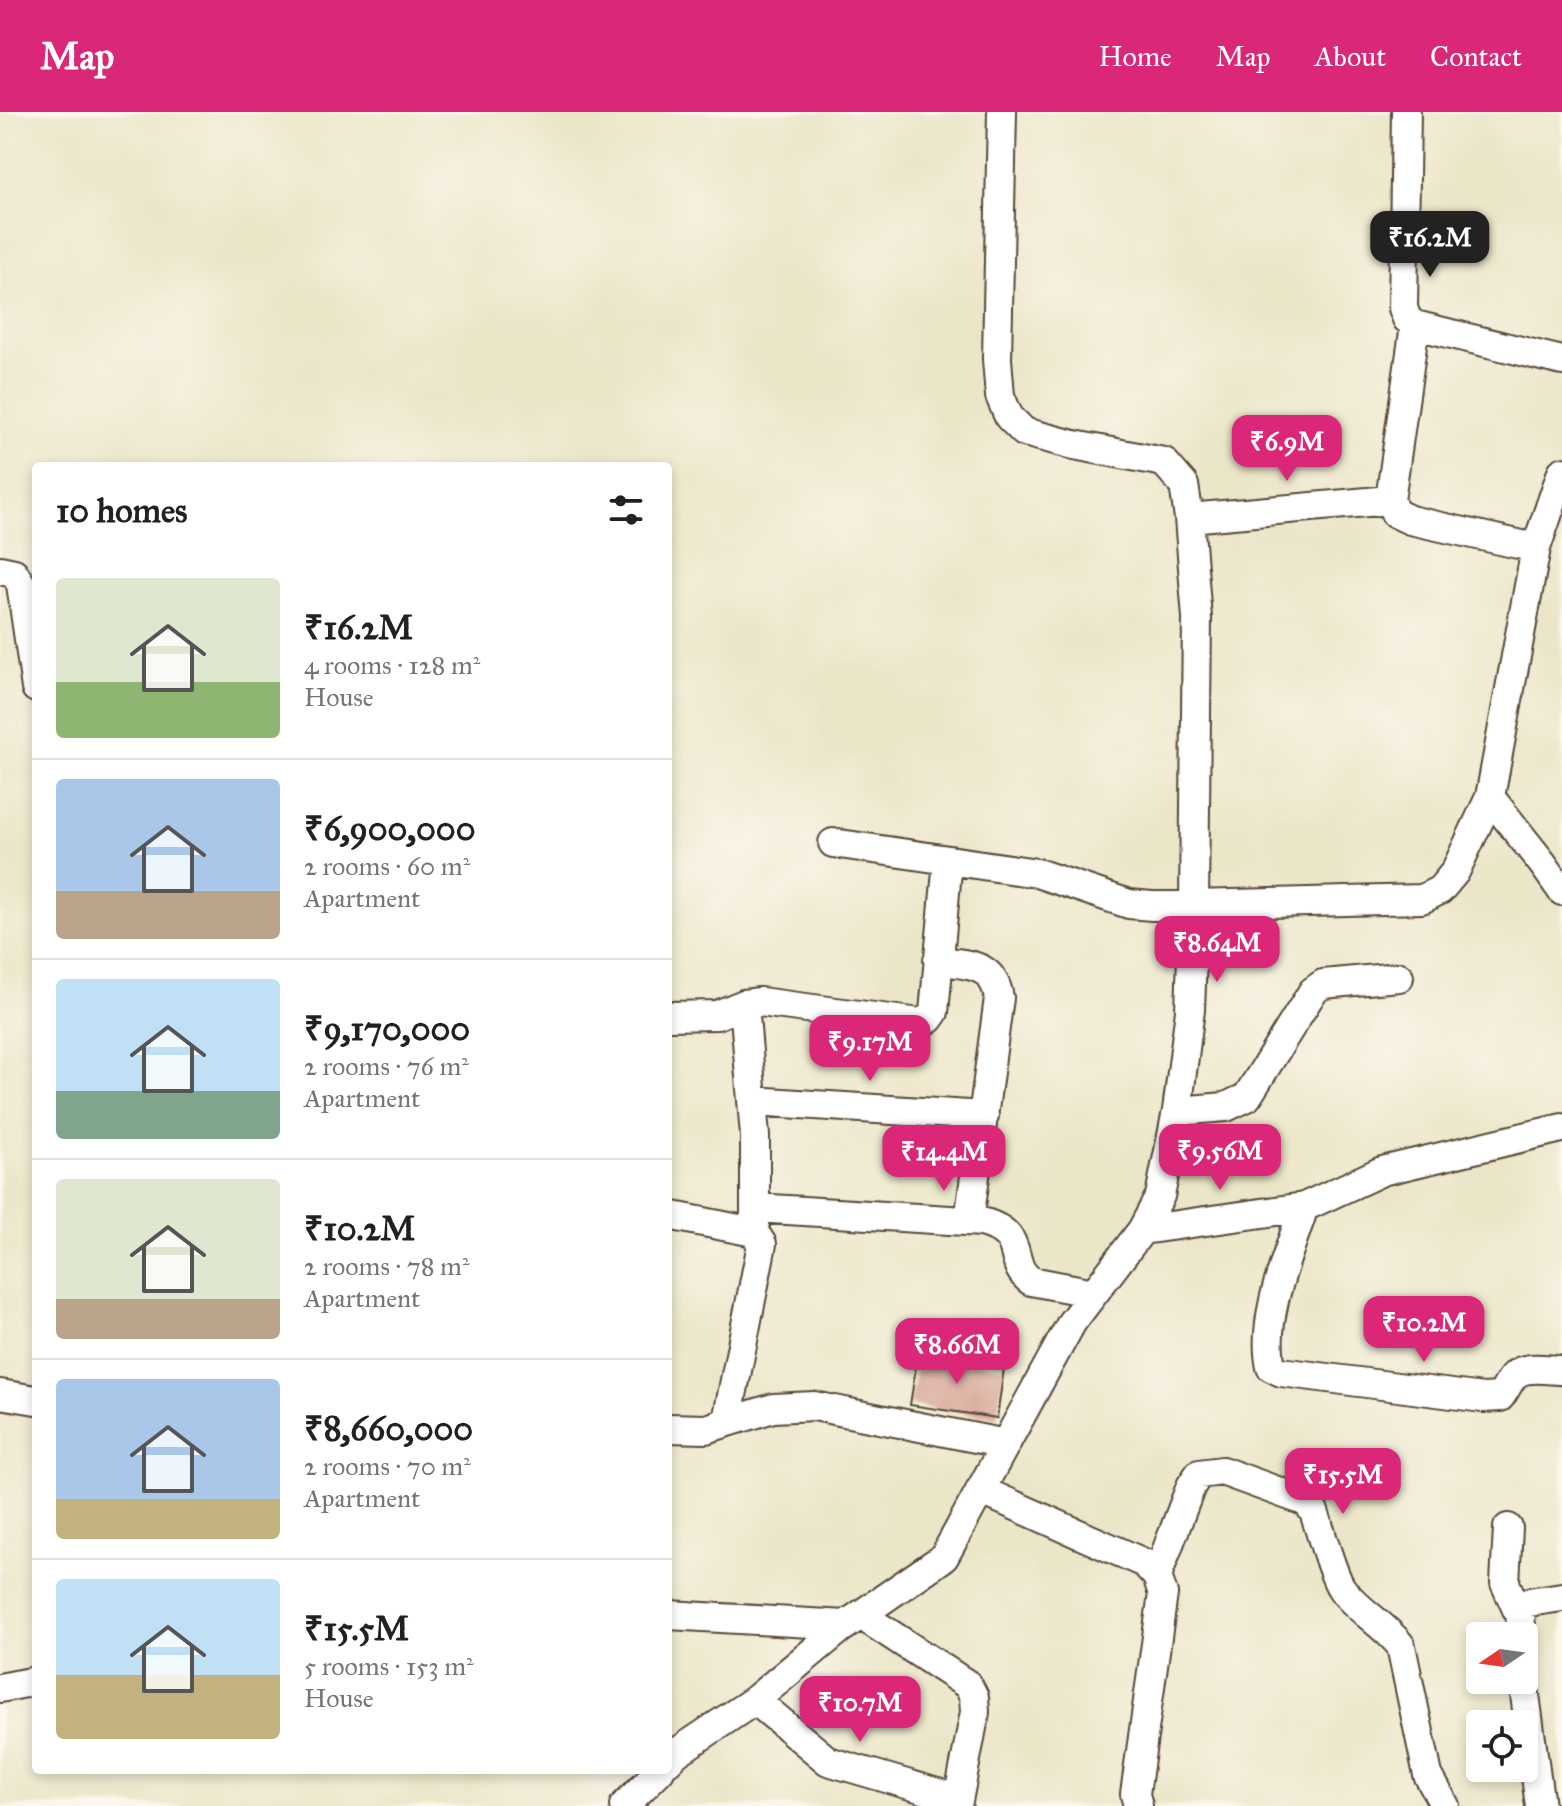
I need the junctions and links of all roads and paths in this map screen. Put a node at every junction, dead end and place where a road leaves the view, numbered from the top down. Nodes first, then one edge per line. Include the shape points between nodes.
1 (1002, 112) edge
2 (1406, 112) edge
3 (1415, 325) junction
4 (1562, 361) edge
5 (1562, 472) edge
6 (1390, 500) junction
7 (1189, 518) junction
8 (1536, 548) junction
9 (0, 570) edge
10 (32, 660) edge
11 (1490, 797) junction
12 (833, 843) dead end
13 (948, 860) junction
14 (1562, 891) edge
15 (1194, 904) junction
16 (938, 960) junction
17 (1399, 977) dead end
18 (744, 1004) junction
19 (672, 1016) edge
20 (752, 1101) junction
21 (1177, 1111) junction
22 (984, 1116) junction
23 (1562, 1128) edge
24 (1304, 1207) junction
25 (672, 1215) edge
26 (755, 1220) junction
27 (969, 1221) junction
28 (1142, 1230) junction
29 (1094, 1293) junction
30 (1562, 1370) edge
31 (0, 1394) edge
32 (32, 1399) edge
33 (727, 1421) junction
34 (672, 1428) edge
35 (1006, 1444) junction
36 (980, 1490) junction
37 (1508, 1528) dead end
38 (1157, 1576) junction
39 (1562, 1597) edge
40 (1516, 1604) junction
41 (672, 1615) edge
42 (854, 1620) junction
43 (1521, 1622) edge
44 (32, 1682) edge
45 (0, 1688) edge
46 (1525, 1694) edge
47 (755, 1700) junction
48 (672, 1757) edge
49 (656, 1774) edge
50 (958, 1802) edge
51 (624, 1806) edge
52 (1138, 1806) edge
53 (1445, 1806) edge
54 (1540, 1806) edge

1 - 7 street via 997,359 1000,396 1009,417 1024,432 1164,462 1184,485
2 - 3 street via 1403,308
3 - 4 street
3 - 6 street
5 - 8 street
6 - 7 street
6 - 8 street via 1395,513 1410,520
7 - 15 street via 1197,618
8 - 11 street
9 - 10 street via 14,573 21,584
11 - 14 street
11 - 15 street via 1455,872 1440,890 1422,899
12 - 13 street
13 - 15 street via 1037,873 1129,904
13 - 16 street
15 - 21 street via 1190,1010
16 - 18 street via 934,1012 920,1023
16 - 22 street via 983,969 997,986
17 - 21 street via 1323,984 1313,991 1247,1097 1226,1107
18 - 19 street via 717,1015
18 - 20 street
20 - 22 street
20 - 26 street
21 - 28 street via 1160,1196
22 - 27 street
23 - 24 street via 1382,1171
24 - 28 street
24 - 30 street via 1269,1328 1271,1367 1483,1398 1500,1397 1515,1375 1526,1370
25 - 26 street
26 - 27 street
26 - 33 street via 762,1244
27 - 29 street via 998,1226 1008,1234 1023,1275 1031,1281
28 - 29 street
29 - 35 street via 1072,1322
31 - 32 street
33 - 34 street via 706,1429
33 - 35 street via 773,1408 814,1406
35 - 36 street
36 - 38 street via 1144,1563
36 - 42 street via 944,1557
37 - 40 street via 1505,1583
38 - 52 street via 1163,1594 1135,1794
38 - 53 street via 1199,1474 1222,1471 1307,1502 1338,1585 1401,1646 1428,1775
39 - 40 street
40 - 43 street
41 - 42 street
42 - 47 street
42 - 50 street via 968,1685 975,1712
44 - 45 street
46 - 54 street
47 - 48 street
47 - 50 street via 828,1761
49 - 51 street

